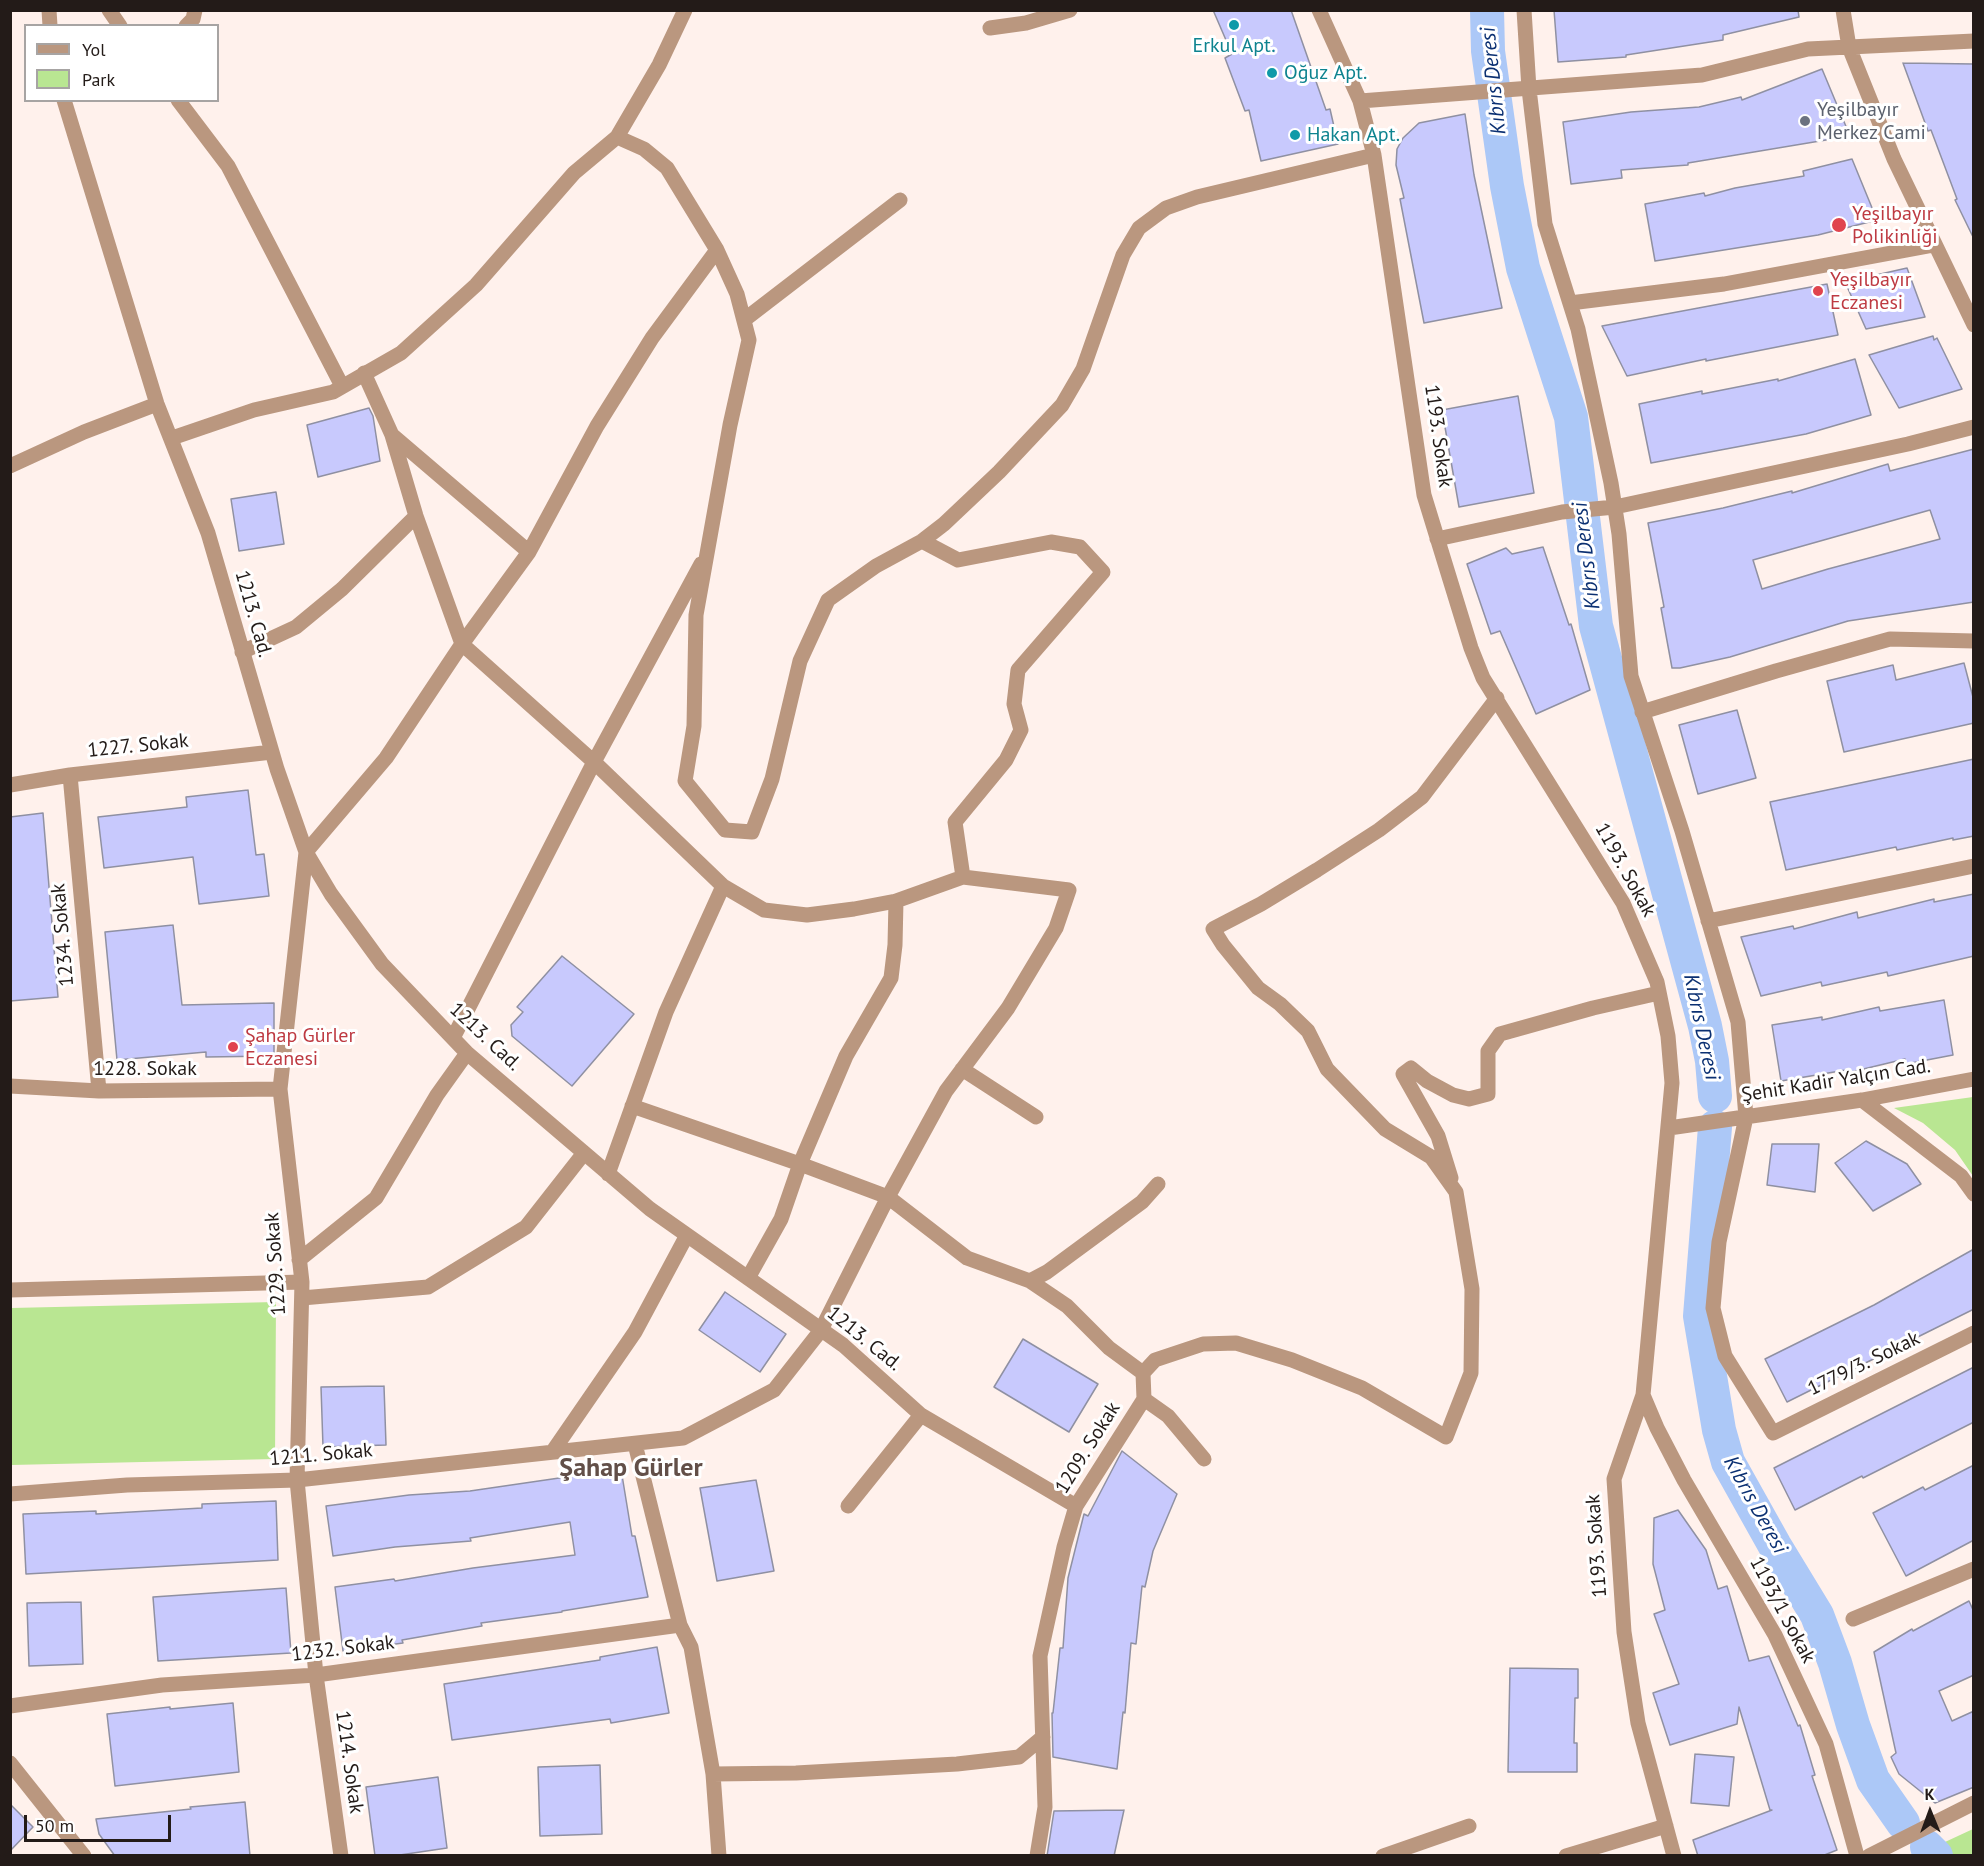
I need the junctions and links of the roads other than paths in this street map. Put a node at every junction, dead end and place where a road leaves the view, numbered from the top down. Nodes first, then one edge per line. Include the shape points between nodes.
1 (109, 10) edge
2 (195, 10) edge
3 (685, 10) edge
4 (1070, 10) edge
5 (1319, 10) edge
6 (1524, 10) edge
7 (1843, 10) edge
8 (119, 24) edge
9 (188, 24) edge
10 (990, 28) dead end
11 (1974, 41) edge
12 (1849, 47) junction
13 (1529, 89) junction
14 (1360, 101) junction
15 (65, 102) edge
16 (180, 102) edge
17 (617, 136) junction
18 (1374, 154) junction
19 (900, 200) dead end
20 (1934, 245) junction
21 (717, 250) junction
22 (1570, 303) junction
23 (744, 320) junction
24 (1974, 325) edge
25 (364, 374) junction
26 (342, 386) junction
27 (157, 404) junction
28 (1974, 427) edge
29 (392, 435) junction
30 (172, 438) junction
31 (10, 466) edge
32 (1613, 507) junction
33 (416, 516) junction
34 (1437, 539) junction
35 (922, 541) junction
36 (708, 550) junction
37 (529, 552) junction
38 (1974, 641) edge
39 (462, 644) junction
40 (242, 652) junction
41 (1497, 698) junction
42 (1642, 712) junction
43 (272, 752) junction
44 (594, 762) junction
45 (70, 775) junction
46 (10, 785) edge
47 (306, 852) junction
48 (1974, 866) edge
49 (963, 877) junction
50 (723, 886) junction
51 (896, 900) junction
52 (1708, 921) junction
53 (1659, 993) junction
54 (453, 1038) junction
55 (467, 1053) junction
56 (962, 1069) junction
57 (1974, 1079) edge
58 (10, 1086) edge
59 (280, 1089) junction
60 (99, 1091) junction
61 (1862, 1100) junction
62 (632, 1106) junction
63 (1036, 1117) dead end
64 (1746, 1117) junction
65 (1668, 1128) junction
66 (584, 1154) junction
67 (800, 1164) junction
68 (608, 1174) junction
69 (1158, 1185) dead end
70 (1456, 1192) junction
71 (1974, 1194) edge
72 (888, 1197) junction
73 (687, 1235) junction
74 (299, 1260) junction
75 (748, 1278) junction
76 (1030, 1281) junction
77 (302, 1282) junction
78 (10, 1290) edge
79 (302, 1298) junction
80 (821, 1330) junction
81 (1974, 1333) edge
82 (1143, 1373) junction
83 (1642, 1395) junction
84 (1144, 1399) junction
85 (921, 1415) junction
86 (635, 1444) junction
87 (553, 1451) junction
88 (1204, 1459) dead end
89 (297, 1480) junction
90 (10, 1494) edge
91 (848, 1506) dead end
92 (1076, 1506) junction
93 (1974, 1569) edge
94 (1853, 1620) dead end
95 (681, 1625) junction
96 (316, 1675) junction
97 (10, 1706) edge
98 (1043, 1737) junction
99 (10, 1763) edge
100 (713, 1774) junction
101 (1974, 1803) edge
102 (1469, 1826) dead end
103 (1666, 1826) junction
104 (84, 1856) edge
105 (341, 1856) edge
106 (719, 1856) edge
107 (1037, 1856) edge
108 (1383, 1856) edge
109 (1566, 1856) edge
110 (1674, 1856) edge
111 (1857, 1856) edge
112 (1869, 1856) edge

1 - 8 street
2 - 9 street
3 - 17 street via 659,65
4 - 10 street via 1026,23
5 - 14 street, 1193. Sokak
6 - 13 street
7 - 12 street
11 - 12 street
12 - 13 street via 1808,49 1702,75
12 - 20 street
13 - 14 street
13 - 22 street via 1545,224
14 - 18 street, 1193. Sokak
15 - 27 street, 1213. Cad.
16 - 26 street via 228,166
17 - 21 street via 644,149 667,168
17 - 25 street via 574,173 476,285 401,353
18 - 34 street, 1193. Sokak via 1424,495
18 - 35 street via 1197,197 1166,208 1139,228 1123,255 1083,369 1062,405 999,472
19 - 23 street
20 - 22 street via 1724,284
20 - 24 street
21 - 23 street
21 - 37 street via 651,338 597,426
22 - 32 street
23 - 36 street via 749,340
25 - 26 street
25 - 29 street
26 - 30 street via 333,392 254,410
27 - 30 street, 1213. Cad.
27 - 31 street
28 - 32 street
29 - 33 street
29 - 37 street
30 - 40 street, 1213. Cad. via 208,533
32 - 34 street via 1562,512
32 - 42 street via 1619,534 1631,676
33 - 39 street
33 - 40 street via 342,589 296,627
34 - 41 street, 1193. Sokak via 1471,648 1483,678
35 - 36 street via 876,566 828,600 800,661 772,779 752,832 724,830 685,782 694,726 696,615
35 - 49 street via 958,560 1051,542 1080,547 1102,572 1018,670 1014,704 1020,730 1006,760 955,822
36 - 44 street
37 - 39 street
38 - 42 street via 1890,639
39 - 44 street
39 - 47 street via 386,758
40 - 43 street, 1213. Cad.
41 - 53 street, 1193. Sokak via 1623,903
41 - 70 street via 1422,797 1317,870 1213,928 1258,988 1308,1031 1327,1069 1385,1129 1431,1157
42 - 52 street
43 - 45 street, 1227. Sokak
43 - 47 street, 1213. Cad.
44 - 50 street
44 - 54 street
45 - 46 street, 1227. Sokak
45 - 60 street, 1234. Sokak
47 - 54 street, 1213. Cad. via 382,964
47 - 59 street, 1229. Sokak
48 - 52 street
49 - 51 street
49 - 56 street, 1211. Sokak via 1069,890 1056,928 1008,1008
50 - 51 street via 764,910 807,915
50 - 62 street via 666,1012
51 - 67 street via 891,978 846,1056
52 - 64 street via 1738,1022
53 - 65 street, 1193. Sokak via 1672,1083
53 - 70 street via 1500,1034 1488,1051 1488,1094 1469,1099 1427,1082 1411,1068 1403,1074 1438,1136
54 - 55 street, 1213. Cad.
55 - 66 street, 1213. Cad.
55 - 74 street via 436,1095 376,1198
56 - 63 street
56 - 72 street, 1211. Sokak
57 - 61 street, Şehit Kadir Yalçın Cad.
58 - 60 street, 1228. Sokak
59 - 60 street, 1228. Sokak
59 - 74 street, 1229. Sokak
61 - 64 street, Şehit Kadir Yalçın Cad.
61 - 71 street via 1960,1176
62 - 67 street
62 - 68 street
64 - 65 street, Şehit Kadir Yalçın Cad.
64 - 81 street, 1779/3. Sokak via 1719,1242 1713,1308 1725,1356 1773,1433
65 - 83 street, 1193. Sokak
66 - 68 street, 1213. Cad.
66 - 79 street via 526,1227 428,1287
67 - 72 street
67 - 75 street via 781,1219
68 - 73 street, 1213. Cad.
69 - 76 street via 1142,1202
70 - 82 street via 1472,1289 1471,1373 1446,1437 1362,1388 1236,1343 1203,1344 1155,1360
72 - 76 street via 967,1258
72 - 80 street, 1211. Sokak
73 - 75 street, 1213. Cad.
73 - 87 street via 635,1332
74 - 77 street, 1229. Sokak
75 - 80 street, 1213. Cad.
76 - 82 street via 1067,1306 1109,1348
77 - 78 street
77 - 79 street, 1229. Sokak
79 - 89 street, 1229. Sokak
80 - 85 street, 1213. Cad.
80 - 86 street, 1211. Sokak via 774,1389 682,1438
82 - 84 street, 1209. Sokak
83 - 103 street, 1193. Sokak via 1614,1479 1624,1632 1635,1706
83 - 111 street, 1193/1 Sokak via 1684,1480 1775,1635 1826,1744
84 - 88 street via 1168,1416
84 - 92 street, 1209. Sokak
85 - 91 street
85 - 92 street, 1213. Cad.
86 - 87 street, 1211. Sokak
86 - 95 street
87 - 89 street, 1211. Sokak
89 - 90 street, 1211. Sokak via 127,1485
89 - 96 street, 1229. Sokak
92 - 98 street, 1209. Sokak via 1040,1656
93 - 94 street
95 - 96 street, 1232. Sokak
95 - 100 street via 691,1647
96 - 97 street, 1232. Sokak via 162,1685
96 - 105 street, 1214. Sokak
98 - 100 street via 1019,1757 988,1761
98 - 107 street, 1209. Sokak via 1045,1808
99 - 104 street
100 - 106 street
101 - 112 street
102 - 108 street
103 - 109 street
103 - 110 street, 1193. Sokak

